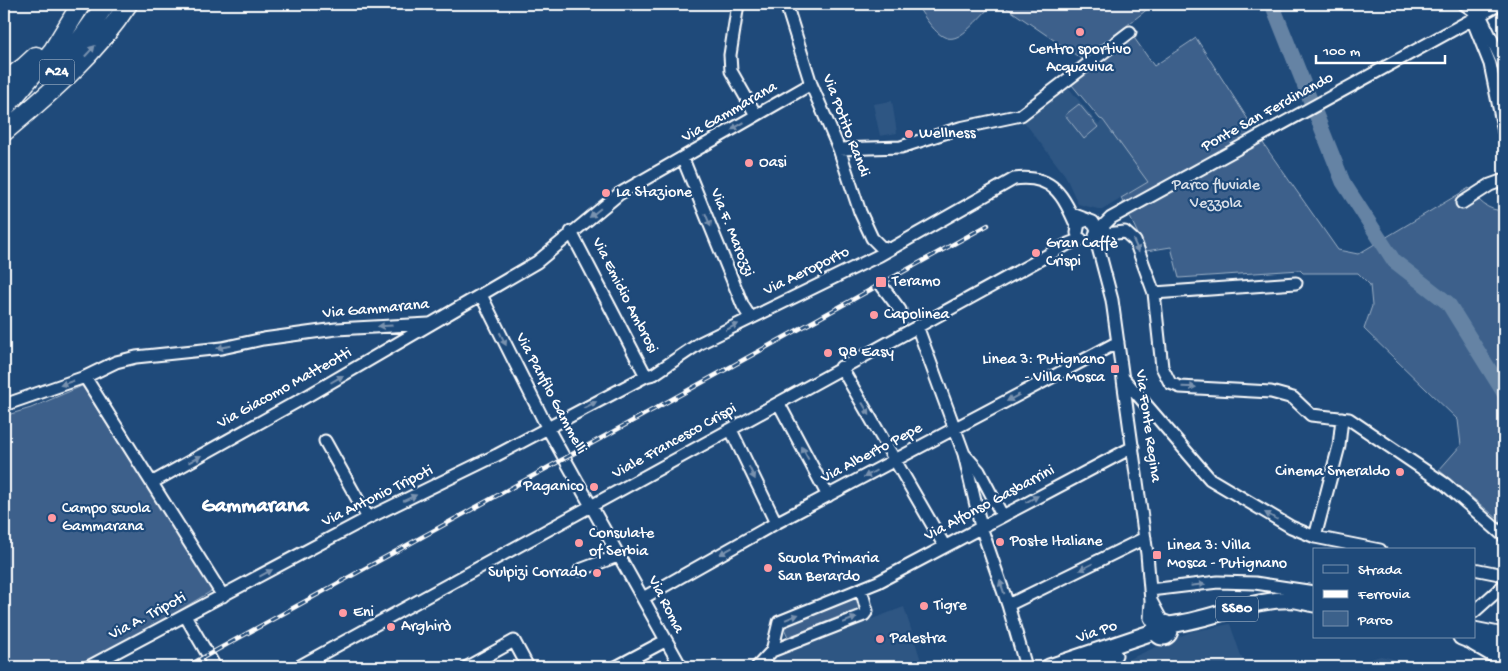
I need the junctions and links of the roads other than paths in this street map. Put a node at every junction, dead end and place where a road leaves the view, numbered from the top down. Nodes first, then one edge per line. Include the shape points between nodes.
1 (80, 4) edge
2 (128, 4) edge
3 (738, 4) edge
4 (786, 4) edge
5 (1464, 4) edge
6 (1500, 4) edge
7 (105, 6) edge
8 (1473, 19) junction
9 (1130, 32) dead end
10 (1504, 65) edge
11 (4, 82) edge
12 (811, 84) junction
13 (4, 109) edge
14 (756, 115) junction
15 (4, 130) edge
16 (1504, 132) edge
17 (839, 149) junction
18 (683, 159) junction
19 (1504, 180) edge
20 (1462, 203) dead end
21 (571, 232) junction
22 (1087, 232) junction
23 (888, 249) junction
24 (1296, 283) dead end
25 (882, 286) dead end
26 (1154, 293) junction
27 (481, 295) junction
28 (900, 310) dead end
29 (750, 317) junction
30 (433, 323) junction
31 (917, 326) junction
32 (1118, 342) junction
33 (841, 367) junction
34 (646, 376) junction
35 (85, 377) junction
36 (1124, 379) junction
37 (779, 404) junction
38 (4, 405) edge
39 (1342, 418) junction
40 (547, 427) junction
41 (954, 429) junction
42 (731, 430) junction
43 (325, 441) dead end
44 (1133, 447) junction
45 (964, 454) junction
46 (896, 459) junction
47 (153, 482) junction
48 (828, 496) junction
49 (592, 506) junction
50 (1002, 515) junction
51 (368, 518) junction
52 (776, 523) junction
53 (981, 527) junction
54 (1504, 536) edge
55 (1315, 537) junction
56 (1145, 538) junction
57 (944, 545) junction
58 (1370, 548) edge
59 (620, 555) junction
60 (580, 570) dead end
61 (1476, 570) edge
62 (1503, 579) edge
63 (861, 589) junction
64 (1151, 595) junction
65 (223, 596) junction
66 (643, 598) junction
67 (1312, 600) edge
68 (1008, 606) junction
69 (1476, 610) edge
70 (186, 617) junction
71 (1163, 630) junction
72 (1475, 638) edge
73 (1475, 638) edge
74 (665, 641) junction
75 (1116, 650) junction
76 (772, 651) junction
77 (1501, 652) edge
78 (1086, 666) edge
79 (88, 667) edge
80 (214, 667) edge
81 (298, 667) edge
82 (467, 667) edge
83 (528, 667) edge
84 (616, 667) edge
85 (681, 667) edge
86 (757, 667) edge
87 (1026, 667) edge
88 (1049, 667) edge

1 - 11 highway via 44,47
1 - 13 highway, A24 via 53,50
15 -> 2 highway via 48,95 114,25
3 - 14 street via 730,55 731,72
4 - 12 street, Via Potito Randi
5 - 8 street
6 - 8 street, Ponte San Ferdinando
7 - 15 highway, A24 via 53,78
8 - 10 street
8 - 16 street via 1490,64
8 - 22 street, Ponte San Ferdinando
9 - 17 street via 1020,115 960,128 901,147
12 - 14 street, Via Gammarana
12 - 17 street, Via Potito Randi
14 -> 18 street, Via Gammarana
17 - 23 street, Via Potito Randi via 847,178 872,238
18 -> 21 street, Via Gammarana via 619,194
18 -> 29 street, Via F. Marozzi
19 - 20 street
21 - 27 street, Via Gammarana via 536,262
21 - 34 street, Via Emidio Ambrosi
22 - 23 street, Via Aeroporto via 1053,185 1040,180 1014,179
22 -> 26 street via 1128,233
22 - 31 street, Viale Francesco Crispi
22 - 32 street, Via Fonte Regina via 1100,258 1112,300
23 - 29 street, Via Aeroporto
24 - 26 street
25 - 28 street
26 -> 39 street via 1162,367 1170,383 1180,387 1270,392 1293,398 1311,414
27 - 30 street, Via Gammarana
27 -> 40 street, Via Panfilo Gammelli
34 -> 29 street, Via Aeroporto
30 -> 35 street, Via Gammarana via 336,329 222,348 136,357 116,362
47 -> 30 street, Via Giacomo Matteotti
31 - 33 street, Viale Francesco Crispi
31 - 41 street
32 - 36 street, Via Fonte Regina
32 -> 41 street, Via Alberto Pepe
33 - 37 street, Viale Francesco Crispi
33 -> 46 street
40 -> 34 street, Via Aeroporto
35 -> 38 street, Via Gammarana
35 - 47 street
36 - 44 street, Via Fonte Regina
55 -> 36 street via 1282,522 1210,479
37 - 42 street, Viale Francesco Crispi
48 -> 37 street
39 - 54 street via 1360,426 1445,484
39 - 55 street via 1339,446
40 - 49 street, Via Panfilo Gammelli
51 -> 40 street, Via Antonio Tripoti
41 - 45 street
41 - 46 street, Via Alberto Pepe
42 - 49 street, Viale Francesco Crispi
42 -> 52 street
43 - 51 street
50 -> 44 street, Via Alfonso Gasbarrini
44 - 56 street, Via Fonte Regina
45 - 50 street via 979,471
45 - 53 street
46 -> 48 street, Via Alberto Pepe
46 - 57 street
47 - 65 street
48 - 52 street, Via Alberto Pepe
49 - 59 street, Via Roma
49 - 81 street, Viale Francesco Crispi
50 - 53 street, Via Alfonso Gasbarrini
65 -> 51 street, Via Antonio Tripoti
52 -> 66 street, Via Alberto Pepe
53 - 57 street, Via Alfonso Gasbarrini
68 -> 53 street
55 - 58 street
56 - 64 street, Via Fonte Regina
56 -> 68 street
57 - 63 street, Via Alfonso Gasbarrini
59 - 60 street
59 - 66 street, Via Roma
61 - 62 street
62 - 69 street
76 -> 63 street, Via Alfonso Gasbarrini via 779,622
76 -> 63 street, Via Alfonso Gasbarrini via 864,615 867,605
64 -> 67 street via 1218,582 1255,583
64 - 71 street, Via Fonte Regina
65 - 70 street, Via A. Tripoti
66 - 74 street, Via Roma
67 - 71 main road, SS80 via 1297,607 1246,613
68 - 87 street
70 - 79 street, Via A. Tripoti
70 - 80 street
71 - 75 main road, SS80
72 - 77 main road
73 - 77 street
74 - 84 street
74 - 85 street, Via Roma
75 - 78 main road, SS80
75 - 88 main road, Via Po / SS80
76 - 86 street, Via Alfonso Gasbarrini
82 - 83 street via 514,641

